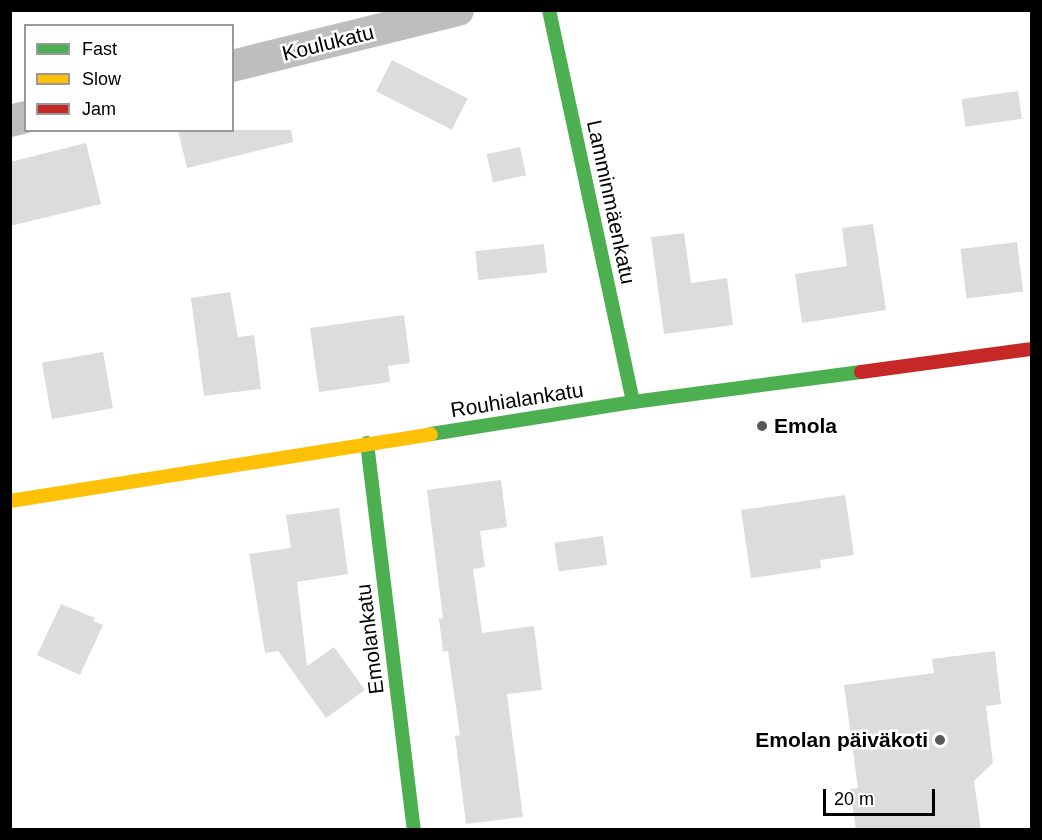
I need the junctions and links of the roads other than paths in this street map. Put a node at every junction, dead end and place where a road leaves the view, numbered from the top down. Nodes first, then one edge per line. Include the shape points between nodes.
1 (458, 10) edge
2 (549, 10) edge
3 (234, 66) edge
4 (1032, 349) edge
5 (633, 402) junction
6 (367, 443) junction
7 (10, 501) edge
8 (414, 830) edge

1 - 3 street, Koulukatu
2 - 5 street, Lamminmäenkatu
4 - 5 street, Rouhialankatu
5 - 6 street, Rouhialankatu
6 - 7 street, Rouhialankatu
6 - 8 street, Emolankatu

